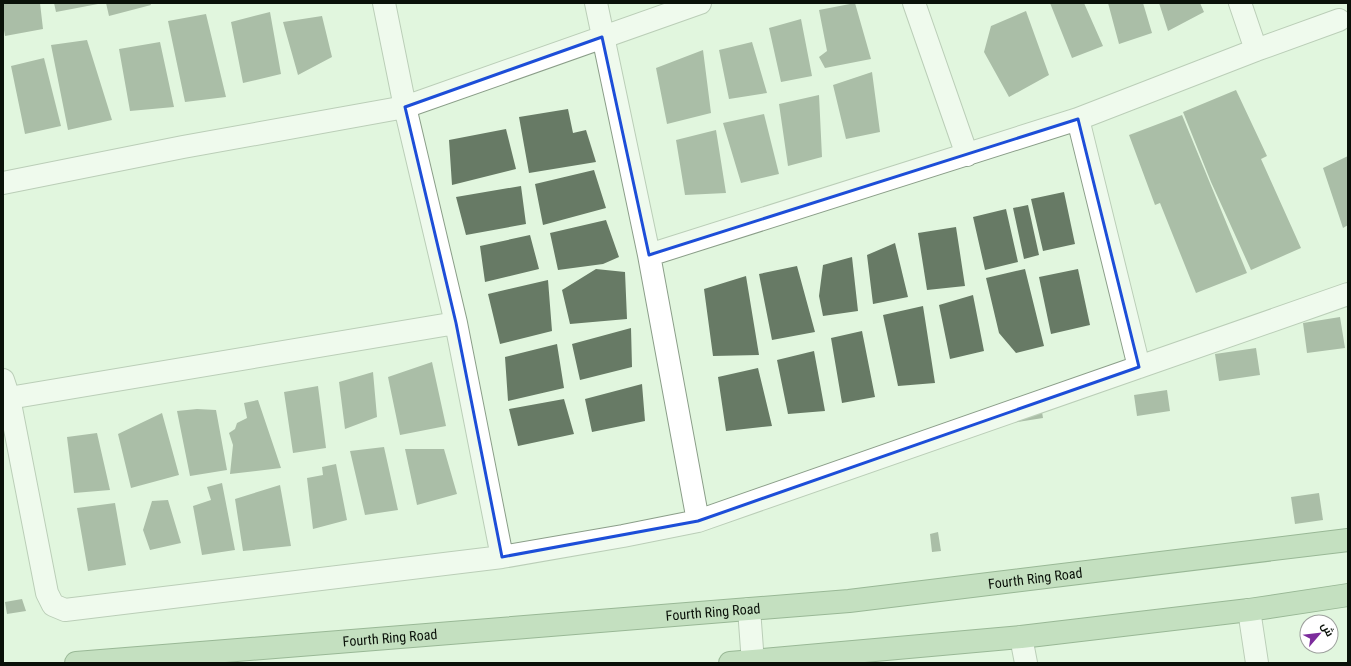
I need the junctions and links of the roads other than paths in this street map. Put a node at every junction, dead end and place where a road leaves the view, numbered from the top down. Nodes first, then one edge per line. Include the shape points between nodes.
1 (384, 3) edge
2 (596, 3) edge
3 (700, 3) edge
4 (914, 3) edge
5 (1240, 3) edge
6 (1340, 20) dead end
7 (602, 37) junction
8 (1256, 50) junction
9 (405, 107) junction
10 (1078, 119) junction
11 (967, 155) junction
12 (3, 183) edge
13 (649, 255) junction
14 (1348, 294) edge
15 (456, 323) junction
16 (1139, 366) junction
17 (6, 389) edge
18 (698, 521) junction
19 (1348, 540) edge
20 (502, 557) junction
21 (1348, 595) edge
22 (749, 609) junction
23 (1249, 610) junction
24 (1021, 636) junction
25 (753, 662) edge
26 (76, 663) edge
27 (730, 663) edge
28 (1026, 663) edge
29 (1257, 663) edge

1 - 9 street
2 - 7 street
3 - 7 street
4 - 11 street
5 - 8 street
6 - 8 street
7 - 9 street
7 - 13 street
8 - 10 street
9 - 12 street
9 - 15 street
10 - 11 street
10 - 16 street
11 - 13 street
13 - 18 street
14 - 16 street
15 - 17 street
15 - 20 street
16 - 18 street
17 - 20 street via 46,593 53,605 65,610
18 - 20 street
19 - 22 main road, Fourth Ring Road via 856,600
21 - 23 main road
22 - 25 street
22 - 26 main road, Fourth Ring Road
23 - 24 main road
23 - 29 street
24 - 25 main road
24 - 28 street
25 - 27 main road

